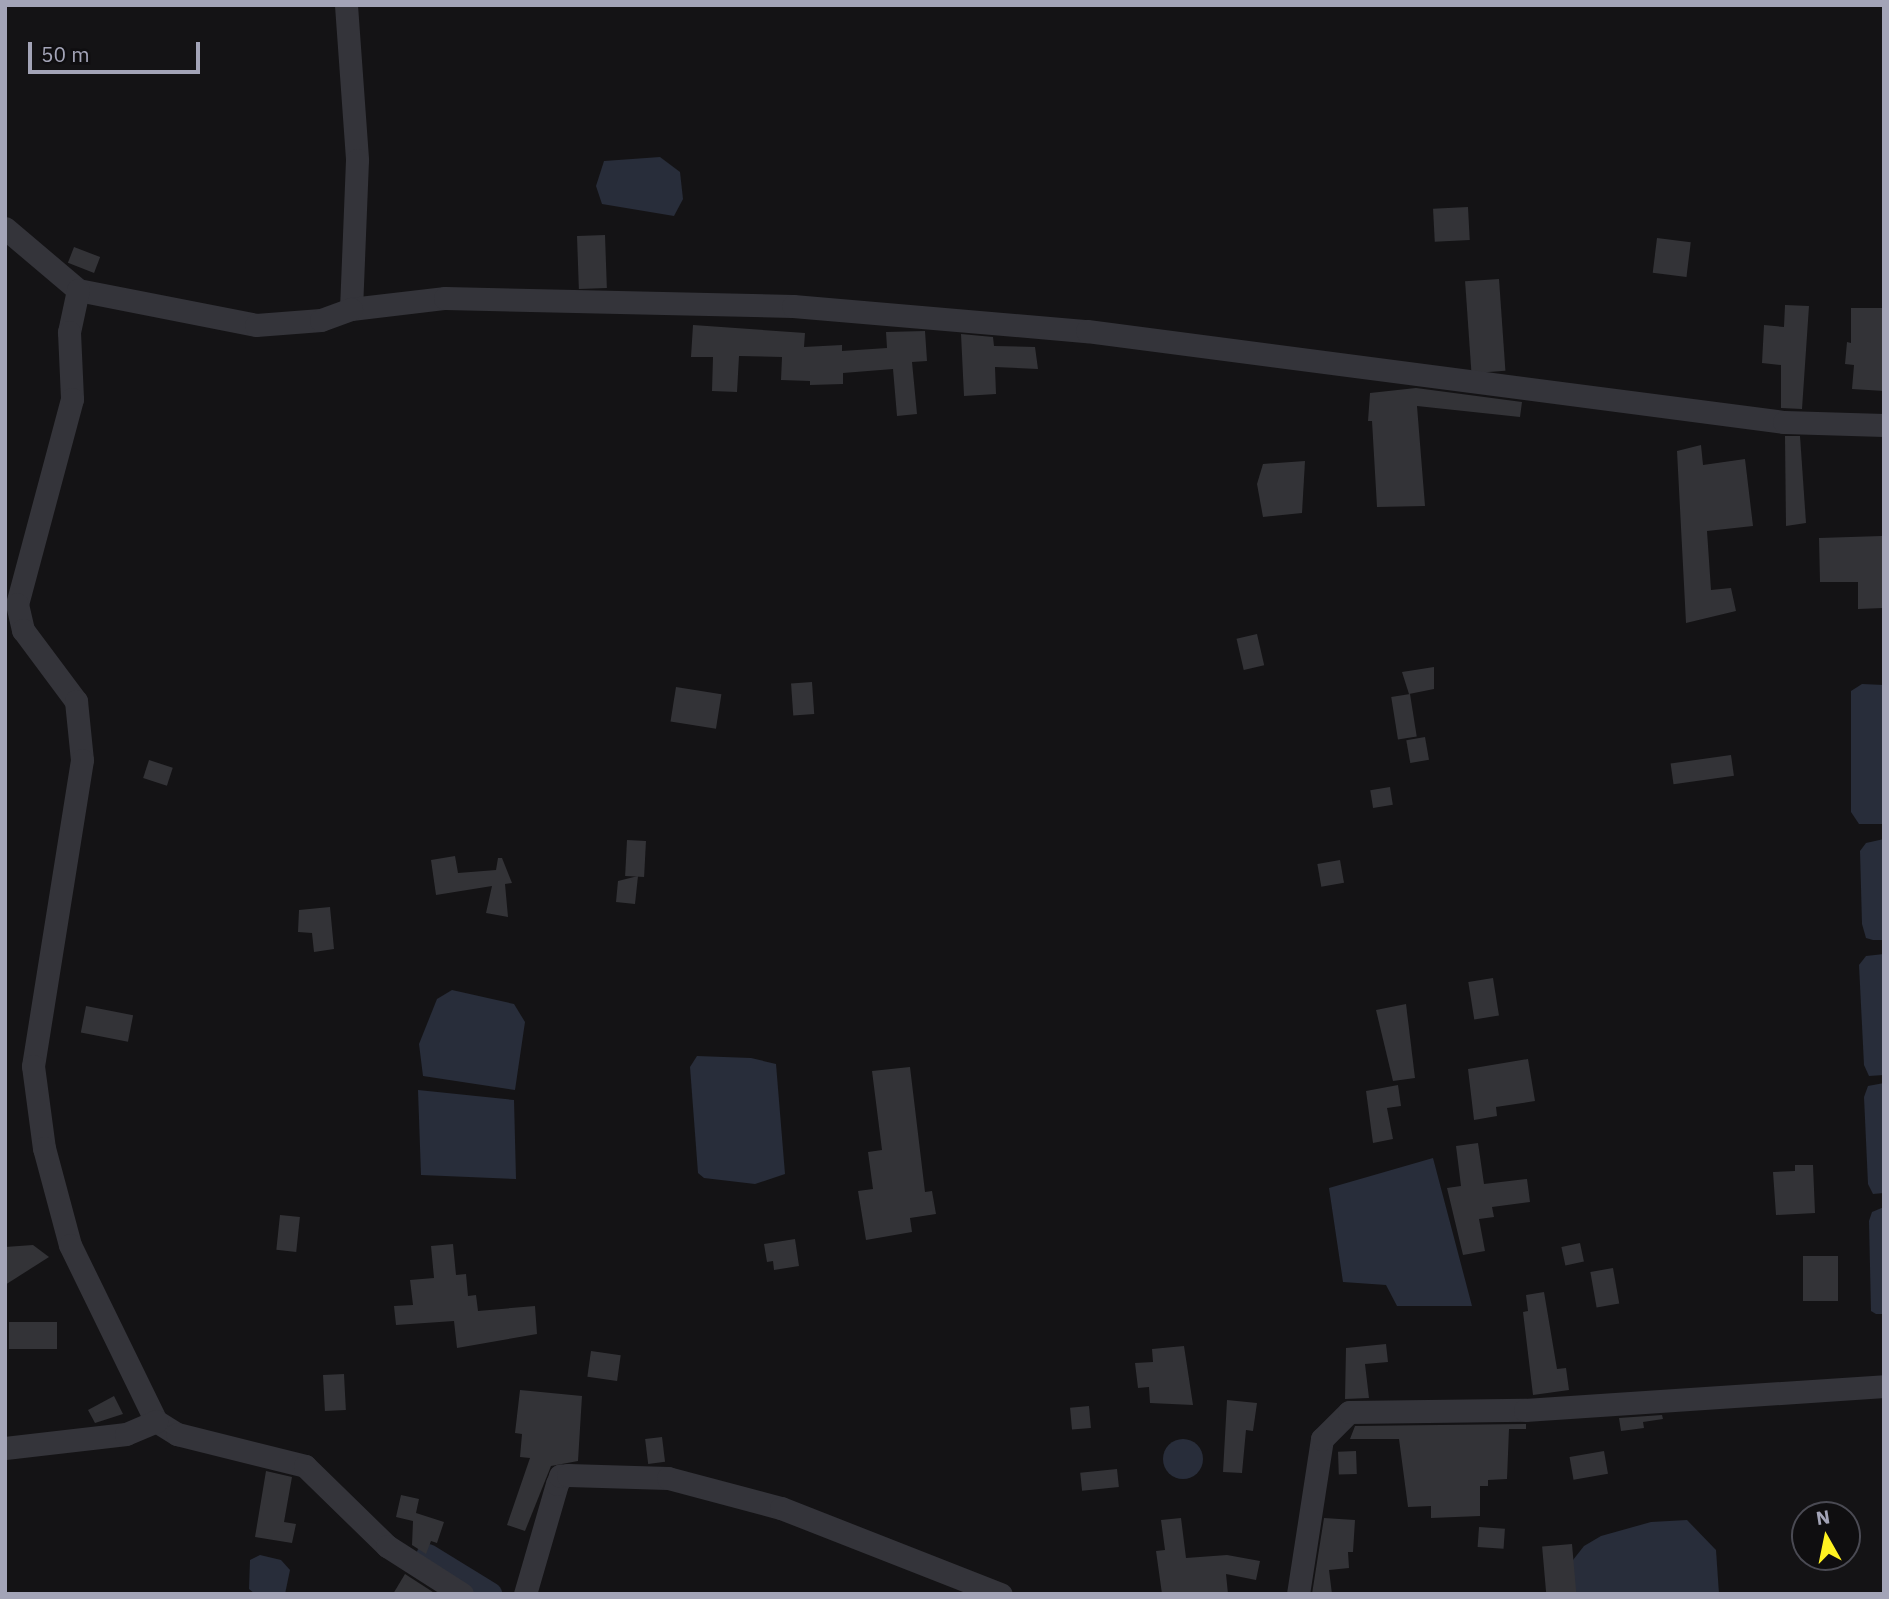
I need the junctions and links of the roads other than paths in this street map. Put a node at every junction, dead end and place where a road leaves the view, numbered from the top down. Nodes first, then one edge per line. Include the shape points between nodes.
1 (346, 5) edge
2 (5, 228) edge
3 (78, 290) junction
4 (351, 309) junction
5 (1884, 425) edge
6 (1884, 1386) edge
7 (156, 1421) junction
8 (5, 1448) edge
9 (462, 1594) edge
10 (525, 1594) edge
11 (1001, 1594) edge
12 (1298, 1594) edge

1 - 4 street via 357,160
2 - 3 street
3 - 4 street via 256,325 321,320
3 - 7 street via 69,332 72,399 17,604 23,630 76,701 82,761 33,1066 44,1147 70,1245
4 - 5 street via 446,298 793,306 1087,331 1784,422
6 - 12 street via 1525,1410 1349,1412 1322,1439
7 - 8 street via 126,1434
7 - 9 street via 177,1434 305,1466 387,1546
10 - 11 street via 557,1484 560,1476 568,1475 668,1478 781,1508

